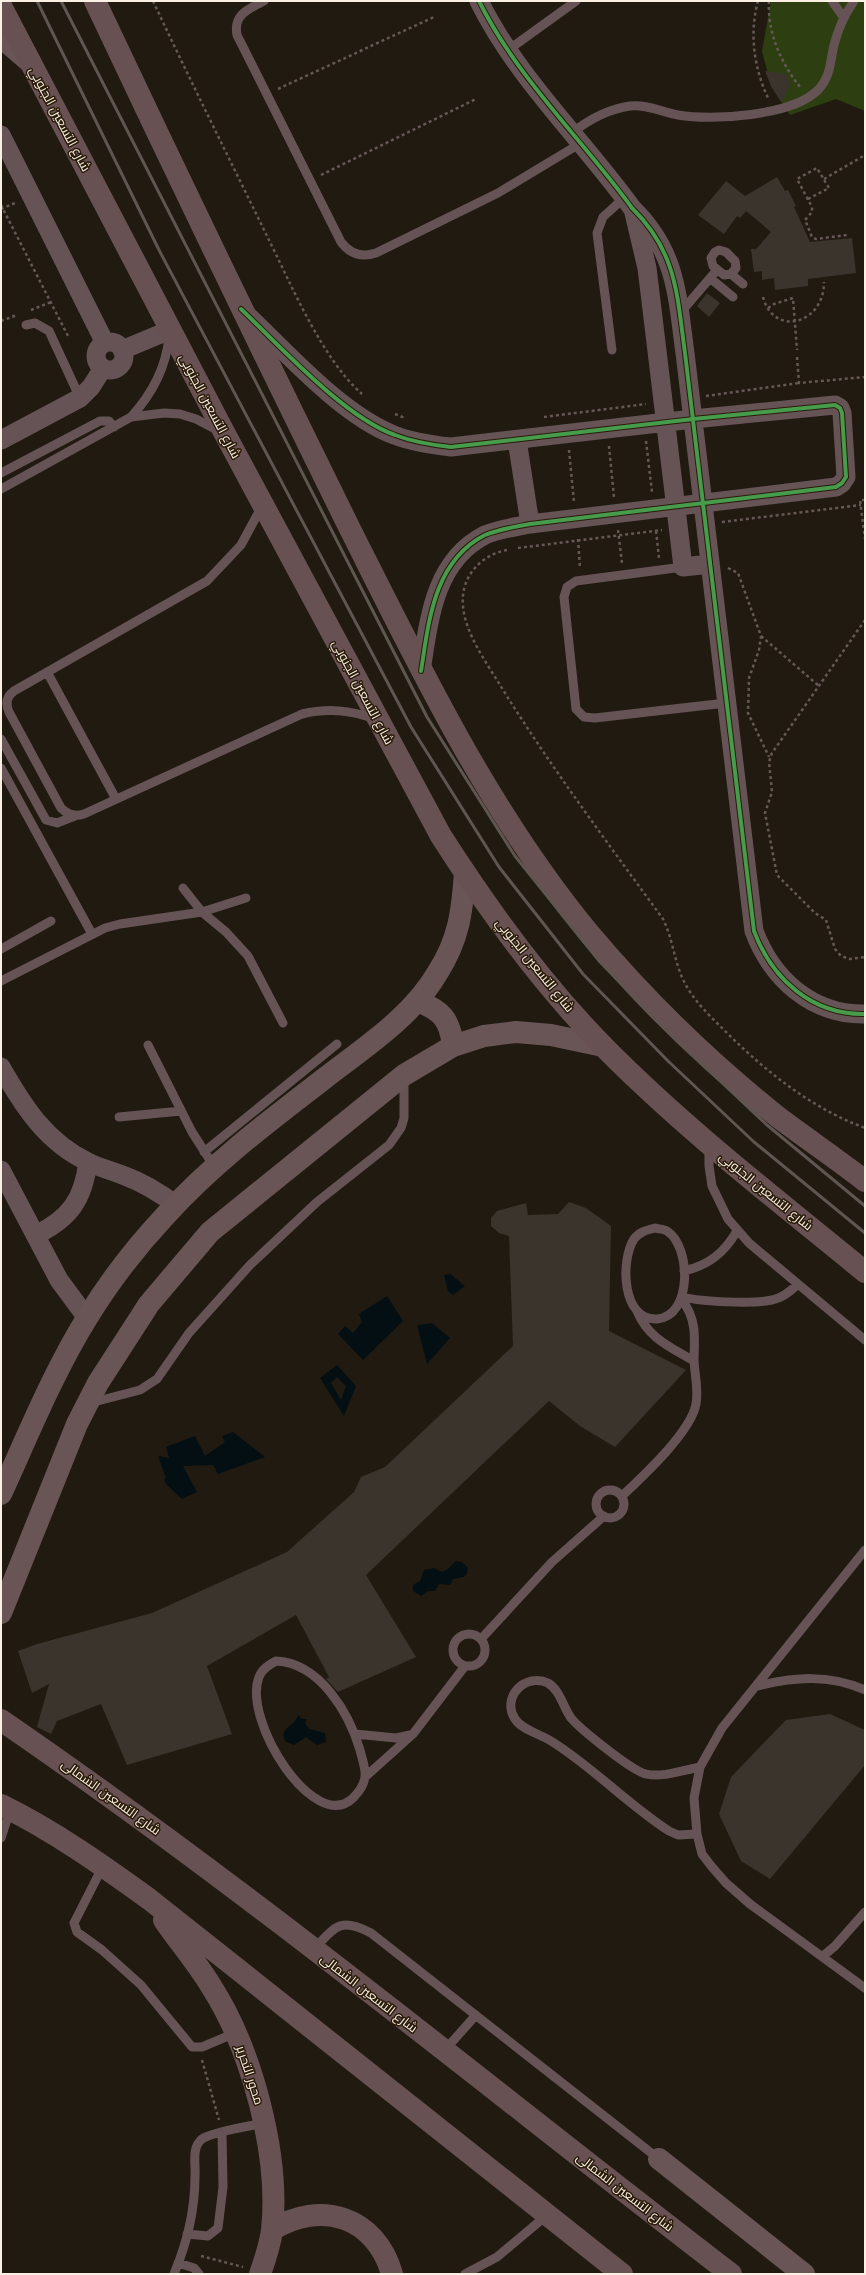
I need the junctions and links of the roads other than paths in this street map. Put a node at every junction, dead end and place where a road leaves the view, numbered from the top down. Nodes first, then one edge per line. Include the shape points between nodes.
1 (96, 1) edge
2 (264, 1) edge
3 (479, 1) edge
4 (576, 1) edge
5 (832, 1) edge
6 (854, 1) edge
7 (1, 6) edge
8 (844, 18) junction
9 (1, 36) edge
10 (508, 50) junction
11 (31, 63) junction
12 (1, 135) edge
13 (577, 138) junction
14 (628, 203) junction
15 (717, 270) junction
16 (731, 274) junction
17 (710, 278) junction
18 (743, 284) dead end
19 (733, 298) dead end
20 (241, 309) junction
21 (679, 315) junction
22 (653, 318) junction
23 (26, 325) dead end
24 (170, 330) junction
25 (105, 343) junction
26 (122, 350) junction
27 (612, 350) dead end
28 (685, 353) junction
29 (658, 358) junction
30 (103, 368) junction
31 (80, 398) junction
32 (132, 417) junction
33 (693, 418) junction
34 (666, 422) junction
35 (114, 427) junction
36 (224, 434) junction
37 (1, 440) edge
38 (517, 440) junction
39 (1, 473) edge
40 (1, 489) edge
41 (703, 504) junction
42 (262, 505) junction
43 (676, 507) junction
44 (530, 524) junction
45 (710, 564) junction
46 (683, 567) junction
47 (421, 671) junction
48 (47, 672) junction
49 (726, 703) junction
50 (378, 720) junction
51 (1, 739) edge
52 (1, 768) edge
53 (116, 799) junction
54 (75, 816) junction
55 (465, 873) junction
56 (183, 888) dead end
57 (246, 898) dead end
58 (202, 912) junction
59 (51, 921) dead end
60 (92, 934) junction
61 (1, 949) edge
62 (1, 981) edge
63 (417, 1001) junction
64 (865, 1014) edge
65 (283, 1023) dead end
66 (337, 1044) dead end
67 (148, 1045) dead end
68 (453, 1046) junction
69 (603, 1046) junction
70 (1, 1066) edge
71 (404, 1075) junction
72 (180, 1111) junction
73 (119, 1117) dead end
74 (709, 1145) junction
75 (209, 1160) junction
76 (88, 1162) junction
77 (1, 1170) edge
78 (863, 1177) edge
79 (176, 1205) junction
80 (737, 1231) junction
81 (36, 1235) junction
82 (684, 1271) junction
83 (865, 1272) edge
84 (798, 1284) junction
85 (682, 1298) junction
86 (637, 1311) junction
87 (87, 1318) junction
88 (865, 1340) edge
89 (694, 1361) junction
90 (87, 1404) junction
91 (1, 1494) edge
92 (622, 1496) junction
93 (604, 1516) junction
94 (865, 1550) edge
95 (1, 1613) edge
96 (481, 1639) junction
97 (465, 1666) junction
98 (757, 1686) junction
99 (865, 1690) edge
100 (1, 1720) edge
101 (355, 1734) junction
102 (413, 1734) junction
103 (700, 1767) junction
104 (365, 1777) junction
105 (6, 1808) edge
106 (697, 1834) junction
107 (1, 1838) edge
108 (103, 1866) junction
109 (149, 1899) junction
110 (865, 1912) edge
111 (314, 1950) junction
112 (823, 1956) junction
113 (865, 1988) edge
114 (476, 2016) junction
115 (235, 2033) junction
116 (444, 2051) junction
117 (264, 2123) junction
118 (222, 2133) junction
119 (659, 2159) joint
120 (547, 2215) junction
121 (272, 2230) junction
122 (187, 2234) junction
123 (178, 2263) junction
124 (260, 2273) edge
125 (174, 2274) edge
126 (199, 2274) edge
127 (392, 2274) edge
128 (465, 2274) edge
129 (622, 2274) edge
130 (731, 2274) edge
131 (804, 2274) edge

1 - 20 main road
2 - 13 lane via 244,11 237,22 240,41 345,247 356,254 369,255 498,193
3 - 10 street
4 - 10 lane
5 - 8 lane
6 - 8 lane
7 - 11 main road, شارع التسعين الجنوبي
8 - 13 lane via 834,46 829,73 824,83 808,97 774,110 732,117 701,118 631,106 607,111 595,117
9 - 11 street
10 - 13 street
11 - 24 main road, شارع التسعين الجنوبي
12 - 25 street
13 - 14 street
14 - 21 street via 646,222 663,247 673,275
14 - 22 street via 645,253
14 - 27 lane via 603,217 597,233
15 - 16 lane via 724,275
15 - 16 lane via 711,258 715,252 723,250 735,261 736,268
15 - 17 lane
16 - 18 lane
17 - 19 lane
17 - 21 lane
20 - 38 street via 332,394 360,416 388,432 413,441 451,447
20 - 47 main road
21 - 22 street
21 - 28 street
22 - 29 street
23 - 31 lane via 36,323 50,331
24 - 26 street
24 - 32 lane via 162,371 149,396
24 - 36 main road, شارع التسعين الجنوبي
25 - 26 street via 115,343
25 - 30 street via 100,345 96,355 99,365
26 - 30 street via 123,360 118,368
28 - 29 street
28 - 33 street
29 - 34 street
30 - 31 street via 91,388
31 - 37 street
32 - 35 lane
32 - 36 lane via 147,414 180,414 211,425
33 - 34 street
33 - 41 street
33 - 41 street via 835,405 842,413 846,477 842,484 836,487
34 - 38 street
34 - 43 street
35 - 39 lane via 109,421 100,421
35 - 40 lane
36 - 42 main road, شارع التسعين الجنوبي
38 - 44 street
41 - 43 street
41 - 45 street
42 - 48 lane via 241,545 207,581
42 - 50 main road, شارع التسعين الجنوبي
43 - 44 street
43 - 46 street
44 - 47 street via 486,535 458,555 448,568 435,600
45 - 46 street
45 - 49 street
46 - 49 lane via 582,580 569,584 564,597 574,703 579,714 595,718
47 - 78 main road via 497,806 555,890 598,944 698,1049 780,1118
48 - 53 lane
48 - 54 lane via 10,694 6,702 61,808
49 - 64 street via 751,916 760,946 776,973 800,994 828,1008
50 - 53 lane via 342,710 302,714
50 - 55 main road, شارع التسعين الجنوبي via 441,836
51 - 54 lane via 46,820 57,824
52 - 60 lane
53 - 54 lane
55 - 63 street via 461,918 451,948 438,973
55 - 69 main road, شارع التسعين الجنوبي via 523,953
56 - 58 lane
57 - 58 lane
58 - 60 lane via 120,924
58 - 65 lane via 230,936 248,956
59 - 61 lane
60 - 62 lane
63 - 68 street via 432,1006 444,1017 451,1030
63 - 75 street via 388,1028 298,1098
66 - 75 lane
67 - 72 lane
68 - 69 street via 484,1036 516,1032 551,1035
68 - 71 street
69 - 74 main road, شارع التسعين الجنوبي
70 - 76 street via 33,1119 58,1144
71 - 90 street via 210,1232 149,1304 122,1342
71 - 90 lane via 404,1118 396,1138 317,1202 250,1265 189,1333 162,1373 152,1383 140,1390
72 - 73 lane
72 - 75 lane
74 - 80 lane via 708,1166 712,1186 728,1220
74 - 83 main road, شارع التسعين الجنوبي
75 - 79 street
76 - 79 street via 141,1183
76 - 81 street via 86,1181 68,1214 54,1226
77 - 81 street
79 - 87 street via 115,1277
80 - 82 lane via 725,1250 716,1257 697,1268
80 - 84 lane
81 - 87 street via 59,1280
82 - 85 lane
82 - 86 lane via 680,1250 666,1231 655,1228 643,1231 634,1239 629,1251 626,1275 630,1299
84 - 85 lane via 786,1294 771,1300 704,1301
84 - 88 lane
85 - 86 lane via 675,1311 666,1317 646,1317
85 - 89 lane via 694,1324
86 - 89 lane via 645,1327 657,1340
87 - 91 street
89 - 92 lane via 697,1392 692,1416 686,1427 646,1474
90 - 95 street via 76,1424
92 - 93 lane via 623,1510 618,1516
92 - 93 lane via 609,1489 597,1497 598,1511
93 - 96 lane via 552,1562
94 - 98 lane
96 - 97 lane via 485,1649 483,1659 475,1665
96 - 97 lane via 472,1634 462,1635 454,1641 452,1651 456,1661
97 - 102 lane
98 - 99 lane via 805,1677 829,1678
98 - 103 lane via 722,1728
100 - 111 main road, شارع التسعين الشمالى via 206,1866
101 - 102 lane via 396,1738
101 - 104 lane via 364,1763
101 - 104 lane via 344,1710 334,1697 303,1668 289,1662 276,1661 264,1668 258,1677 257,1702 265,1733 279,1761 300,1786 312,1796 339,1805 349,1802 360,1791
102 - 104 lane
103 - 106 lane via 694,1798
103 - 106 lane via 653,1775 638,1770 583,1730 572,1718 556,1690 547,1683 536,1680 525,1682 516,1689 511,1699 511,1710 515,1720 524,1727 551,1741 669,1831 678,1835
105 - 107 lane
105 - 108 main road via 53,1833
106 - 112 lane via 702,1854 726,1883 750,1904
108 - 109 main road
108 - 115 lane via 76,1918 74,1928 77,1932 107,1954 141,1985 189,2044 199,2048
109 - 115 main road, محور التحرير via 212,1986
109 - 120 main road
110 - 112 lane
111 - 114 lane via 341,1925 360,1927
111 - 116 main road, شارع التسعين الشمالى
112 - 113 lane
114 - 116 lane
114 - 119 lane
115 - 117 main road, محور التحرير via 251,2075
116 - 130 main road, شارع التسعين الشمالى
117 - 118 lane
117 - 121 main road, محور التحرير via 271,2170
118 - 122 lane via 205,2137 195,2149 194,2198
118 - 122 lane via 223,2187 218,2228 208,2236
119 - 131 street
120 - 128 lane via 497,2257
120 - 129 main road
121 - 124 main road, محور التحرير
121 - 127 main road via 297,2217 325,2214 339,2217 364,2229 374,2239 386,2256
122 - 123 lane
123 - 125 lane
123 - 126 lane via 194,2268

